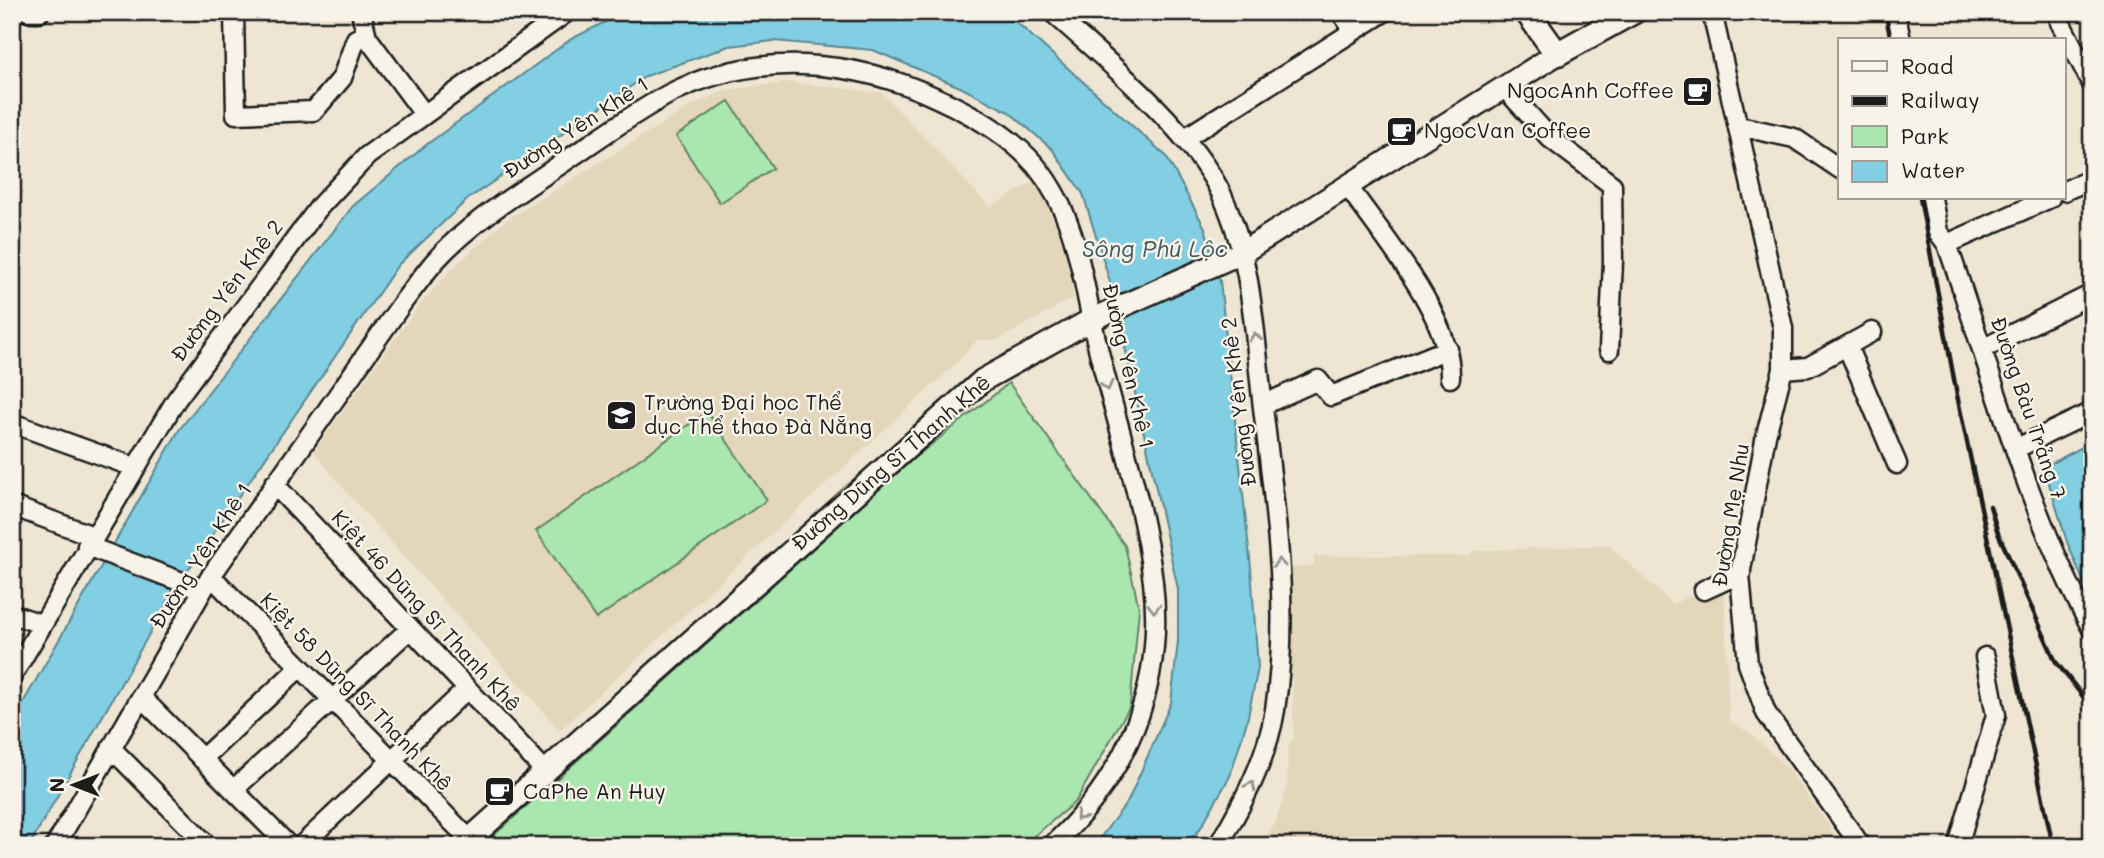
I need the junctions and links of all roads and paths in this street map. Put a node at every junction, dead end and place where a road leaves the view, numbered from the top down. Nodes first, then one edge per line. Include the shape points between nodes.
1 (29, 12) edge
2 (40, 12) edge
3 (234, 12) edge
4 (361, 12) edge
5 (567, 12) edge
6 (1052, 12) edge
7 (1340, 12) edge
8 (1384, 12) edge
9 (1527, 12) edge
10 (1633, 12) edge
11 (1712, 12) edge
12 (1895, 12) edge
13 (2060, 22) dead end
14 (1354, 31) junction
15 (367, 37) junction
16 (1901, 38) edge
17 (1557, 54) junction
18 (2092, 84) edge
19 (1504, 87) junction
20 (424, 114) junction
21 (1739, 126) junction
22 (1185, 138) junction
23 (1838, 168) edge
24 (2092, 179) edge
25 (1348, 185) junction
26 (2066, 190) edge
27 (1932, 200) edge
28 (2046, 200) edge
29 (1947, 244) junction
30 (1243, 252) junction
31 (2092, 294) edge
32 (1091, 320) junction
33 (1872, 332) dead end
34 (1847, 346) junction
35 (1984, 348) junction
36 (1448, 349) junction
37 (1609, 349) dead end
38 (1783, 369) junction
39 (1450, 377) dead end
40 (1263, 405) junction
41 (2092, 412) edge
42 (12, 422) edge
43 (2015, 449) junction
44 (1897, 464) dead end
45 (134, 467) junction
46 (274, 484) junction
47 (12, 506) edge
48 (90, 541) junction
49 (1741, 573) junction
50 (202, 584) junction
51 (1704, 590) dead end
52 (12, 614) edge
53 (41, 624) junction
54 (410, 629) junction
55 (2092, 629) edge
56 (1985, 657) dead end
57 (300, 667) junction
58 (12, 676) edge
59 (467, 689) junction
60 (141, 697) junction
61 (331, 700) junction
62 (111, 748) junction
63 (202, 759) junction
64 (391, 761) junction
65 (544, 770) junction
66 (233, 790) junction
67 (466, 843) edge
68 (55, 846) edge
69 (208, 846) edge
70 (289, 846) edge
71 (300, 846) edge
72 (1051, 846) edge
73 (1218, 846) edge
74 (1861, 846) edge
75 (1958, 846) edge

1 - 2 street
3 - 15 street via 236,114 314,111 342,78 356,39
4 - 15 street
5 - 20 street, Đường Yên Khê 2
6 - 22 street, Đường Yên Khê 2
7 - 14 street
8 - 14 street
9 - 17 main road
10 - 17 main road
11 - 21 street, Đường Mẹ Nhu
12 - 16 street
13 - 18 street
14 - 22 street
15 - 20 street
17 - 19 street, Đường Dũng Sĩ Thanh Khê
19 - 25 street, Đường Dũng Sĩ Thanh Khê
19 - 37 street via 1549,138 1612,185
20 - 45 street, Đường Yên Khê 2 via 367,156 320,205 176,400
21 - 23 street via 1794,138
21 - 38 street, Đường Mẹ Nhu via 1776,286
22 - 30 street, Đường Yên Khê 2 via 1221,192
24 - 26 street
25 - 30 street, Đường Dũng Sĩ Thanh Khê
25 - 36 street via 1436,316
27 - 29 street, Đường Bàu Trảng 7 via 1938,232
28 - 29 street
29 - 35 street, Đường Bàu Trảng 7
30 - 32 street, Đường Dũng Sĩ Thanh Khê
40 -> 30 street, Đường Yên Khê 2
31 - 35 street
32 - 46 street, Đường Yên Khê 1 via 1082,262 1060,201 1033,163 972,115 891,80 836,66 741,70 673,92 631,116 492,211 436,259
32 - 65 street, Đường Dũng Sĩ Thanh Khê via 983,380 948,408
32 -> 72 street, Đường Yên Khê 1 via 1154,582 1154,632 1149,679 1136,729 1110,779
33 - 34 street
34 - 38 street via 1808,367
34 - 44 street
35 - 43 street, Đường Bàu Trảng 7
36 - 39 street
36 - 40 street via 1331,396 1318,380
38 - 49 street, Đường Mẹ Nhu
73 -> 40 street, Đường Yên Khê 2 via 1256,776 1274,713 1279,671 1282,604
41 - 43 street
42 - 45 street
43 - 55 street, Đường Bàu Trảng 7 via 2067,583
45 - 48 street, Đường Yên Khê 2
46 - 50 street, Đường Yên Khê 1
46 - 54 street, Kiệt 46 Dũng Sĩ Thanh Khê
47 - 48 street
48 - 50 street
48 - 53 street, Đường Yên Khê 2
49 - 51 street
49 - 74 street, Đường Mẹ Nhu via 1748,664 1766,713
50 - 57 street, Kiệt 58 Dũng Sĩ Thanh Khê
50 - 60 street, Đường Yên Khê 1
52 - 53 street
53 - 58 street, Đường Yên Khê 2
54 - 59 street, Kiệt 46 Dũng Sĩ Thanh Khê
54 - 61 street
56 - 75 street via 1996,715
57 - 61 street, Kiệt 58 Dũng Sĩ Thanh Khê
57 - 63 street
59 - 64 street
59 - 65 street, Kiệt 46 Dũng Sĩ Thanh Khê
60 - 62 street, Đường Yên Khê 1
60 - 63 street
61 - 64 street, Kiệt 58 Dũng Sĩ Thanh Khê
61 - 66 street
62 - 68 street, Đường Yên Khê 1
62 - 69 street
63 - 66 street
64 - 67 street, Kiệt 58 Dũng Sĩ Thanh Khê
64 - 71 street
65 - 67 street, Đường Dũng Sĩ Thanh Khê
66 - 70 street

